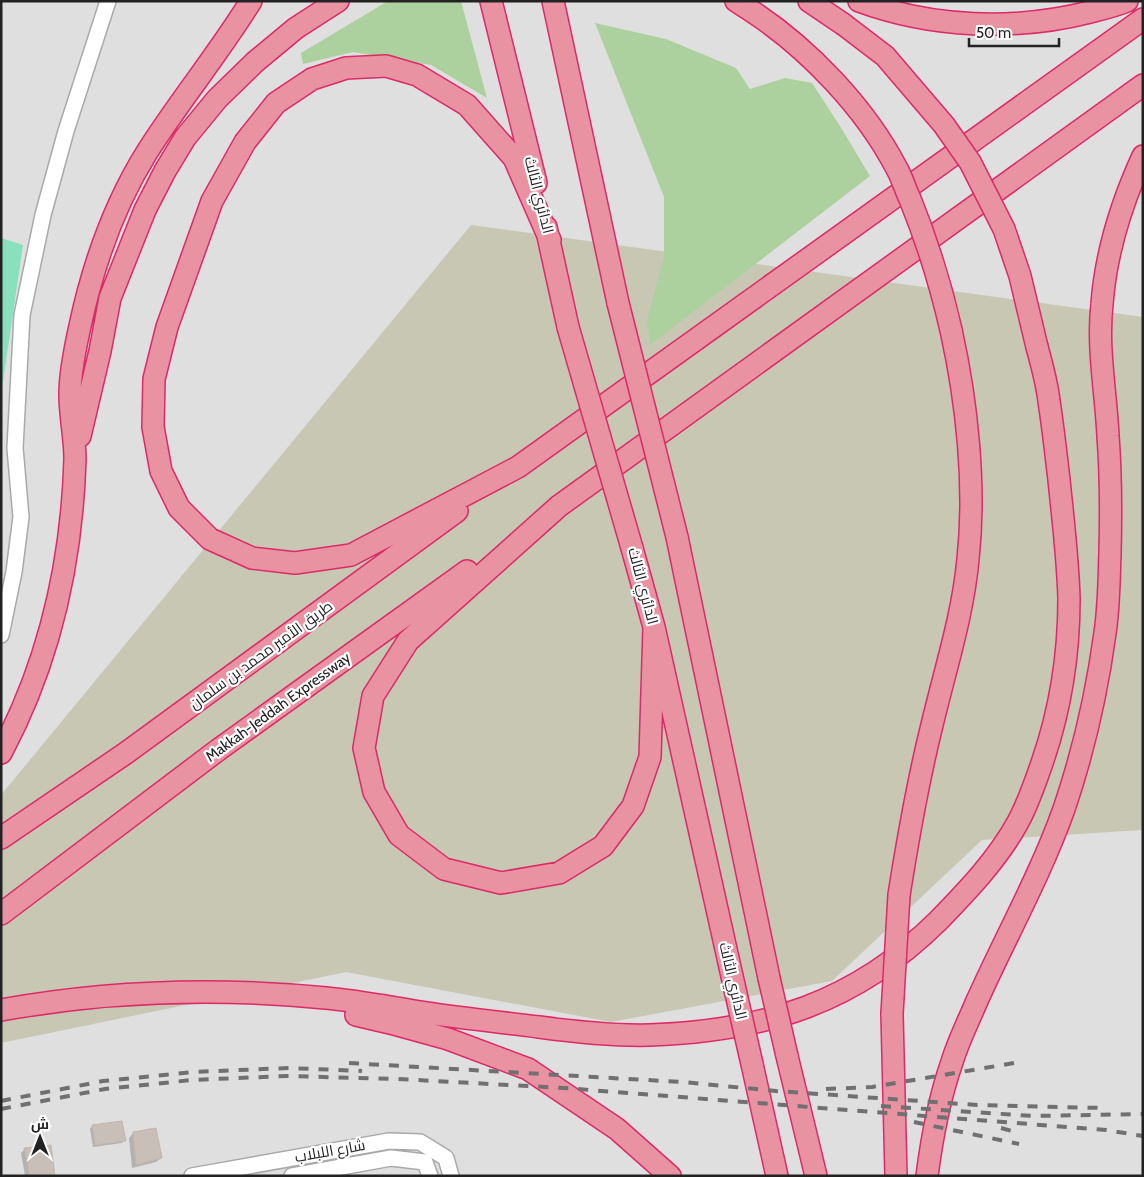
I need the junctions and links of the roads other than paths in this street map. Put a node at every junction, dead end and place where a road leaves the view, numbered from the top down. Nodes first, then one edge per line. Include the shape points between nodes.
1 (108, 1) edge
2 (252, 1) edge
3 (338, 1) edge
4 (491, 1) edge
5 (553, 1) edge
6 (809, 1) edge
7 (859, 1) edge
8 (1127, 1) edge
9 (745, 6) edge
10 (244, 11) edge
11 (1143, 19) edge
12 (1143, 85) edge
13 (1143, 156) edge
14 (550, 240) junction
15 (8, 446) edge
16 (75, 458) junction
17 (518, 467) junction
18 (559, 506) junction
19 (7, 570) edge
20 (654, 627) junction
21 (1, 636) edge
22 (1, 753) edge
23 (1, 838) edge
24 (1, 914) edge
25 (244, 991) junction
26 (1, 1010) edge
27 (192, 1176) edge
28 (292, 1176) edge
29 (430, 1176) edge
30 (451, 1176) edge
31 (670, 1176) edge
32 (777, 1176) edge
33 (816, 1176) edge
34 (896, 1176) edge
35 (927, 1176) edge

1 - 15 street via 66,131 46,206 22,315
2 - 10 highway
3 - 16 highway via 296,28 256,62 185,138 165,172 144,210 110,298
4 - 14 highway, الدائري الثالث
5 - 33 highway, bridge via 618,303 677,536 769,978
6 - 25 highway, bridge via 885,56 944,125 988,195 1020,276 1049,398 1069,599 1067,642 1053,730 1018,822 998,852 956,902 924,934 864,980 799,1011 719,1030 622,1035 576,1032 328,998
7 - 8 highway via 907,16 990,24 1034,22 1077,15
9 - 34 highway, bridge via 808,55 865,117 892,161 916,214 934,266 959,364 971,503 968,559 960,610 919,777 899,895 892,1014
10 - 16 highway via 146,154 117,208 95,262 79,327 70,393
11 - 17 highway
12 - 18 highway
13 - 35 highway via 1113,233 1101,305 1100,341 1111,500 1106,630 1098,680 1064,809 952,1059 936,1117
14 - 17 highway via 514,158 467,105 417,75 386,66 346,68 312,79 276,103 245,142 212,201 167,327 154,379 153,428 161,471 179,508 210,538 252,558 295,563 351,555
14 - 20 highway, الدائري الثالث, bridge via 568,327
15 - 19 street via 21,517
16 - 22 highway via 64,569 52,620 36,677
17 - 23 highway, طريق الأمير محمد بن سلمان via 126,753
18 - 20 highway via 408,641 373,696 364,748 374,792 399,835 444,869 501,883 559,873 603,846 633,806 650,757
18 - 24 highway, Makkah-Jeddah Expressway via 218,750
19 - 21 street
20 - 32 highway, الدائري الثالث, bridge
25 - 26 highway via 196,990 96,996
25 - 31 highway via 390,1023 448,1039 528,1069 617,1129
27 - 30 street, شارع اللبلاب via 389,1141 420,1142 446,1158
28 - 29 street, شارع اللبلاب via 391,1158 425,1162

